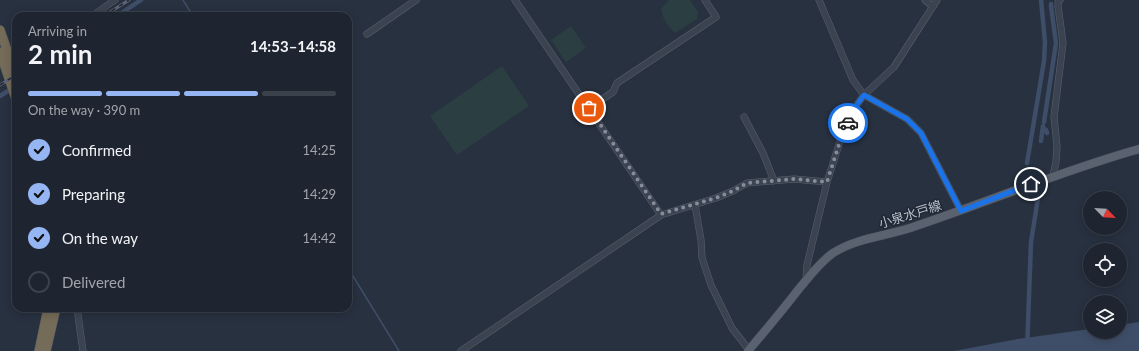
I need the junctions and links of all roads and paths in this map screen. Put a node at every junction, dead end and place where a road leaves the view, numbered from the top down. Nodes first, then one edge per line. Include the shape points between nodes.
1 (115, 0) edge
2 (416, 0) edge
3 (515, 0) edge
4 (705, 0) edge
5 (819, 0) edge
6 (925, 0) edge
7 (937, 0) edge
8 (1060, 0) edge
9 (933, 7) junction
10 (98, 12) edge
11 (0, 30) edge
12 (366, 34) dead end
13 (0, 52) edge
14 (12, 68) edge
15 (12, 70) edge
16 (864, 95) junction
17 (589, 108) junction
18 (744, 117) dead end
19 (1139, 149) edge
20 (1053, 176) junction
21 (774, 181) junction
22 (827, 182) junction
23 (695, 205) junction
24 (961, 211) junction
25 (661, 214) junction
26 (806, 279) junction
27 (47, 312) edge
28 (55, 312) edge
29 (78, 312) edge
30 (39, 351) edge
31 (46, 351) edge
32 (83, 351) edge
33 (461, 351) edge
34 (748, 351) edge

1 - 10 street
2 - 12 street
3 - 17 street
4 - 17 street via 716,17 617,82 613,92
5 - 16 street via 853,80
6 - 9 street
7 - 9 street
8 - 20 street via 1058,6 1063,43 1054,117 1057,146
9 - 16 street via 894,66
11 - 14 highway
13 - 15 highway
16 - 22 street via 842,135
16 - 24 street via 907,119 921,133
17 - 25 street
18 - 21 street
19 - 20 main road, 小泉水戸線
20 - 24 main road, 小泉水戸線
21 - 22 street via 794,179
21 - 23 street via 747,183
22 - 26 street
23 - 25 street
23 - 34 street via 702,240 702,258 708,278 732,328
24 - 26 main road, 小泉水戸線 via 849,245 823,262
25 - 33 street
26 - 34 main road, 小泉水戸線
27 - 30 highway
28 - 31 highway
29 - 32 street

